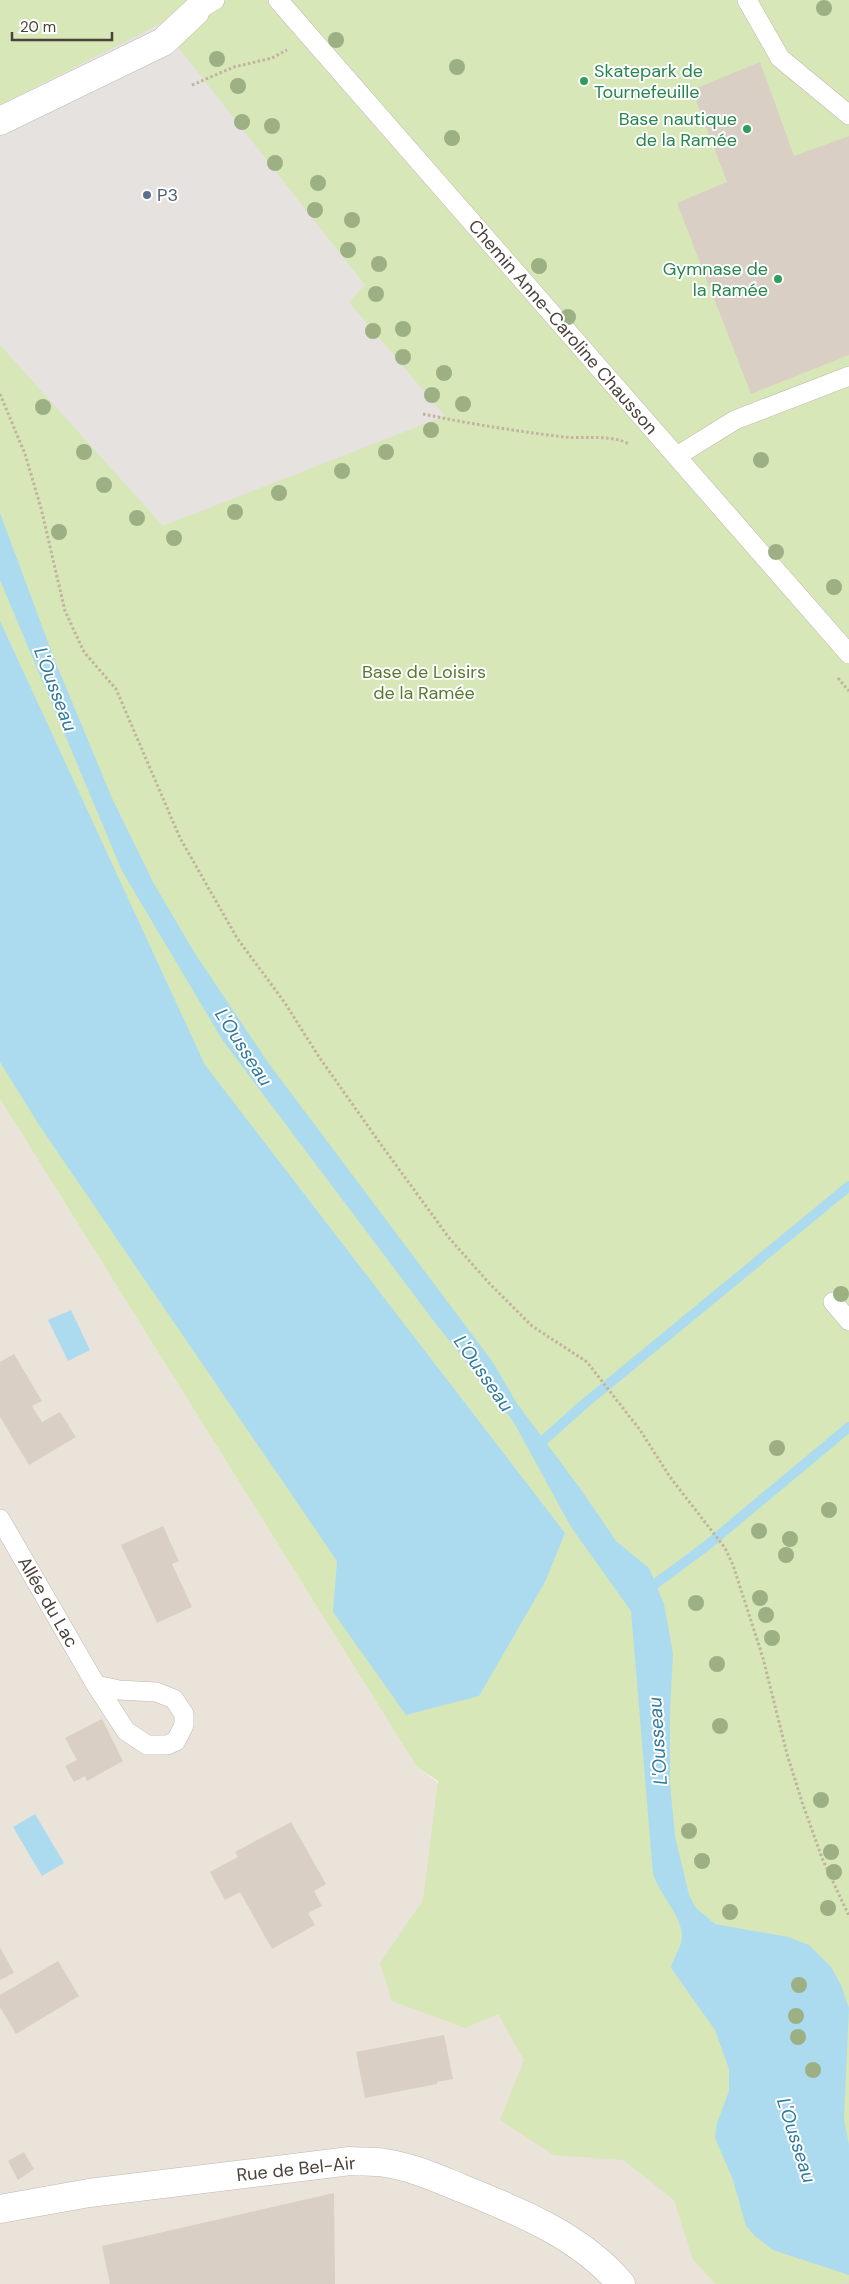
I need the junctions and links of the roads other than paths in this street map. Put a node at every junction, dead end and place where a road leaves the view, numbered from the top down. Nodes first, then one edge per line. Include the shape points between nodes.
1 (278, 0) edge
2 (747, 0) edge
3 (205, 6) edge
4 (849, 115) edge
5 (0, 121) edge
6 (849, 376) edge
7 (677, 456) junction
8 (849, 654) edge
9 (833, 1302) dead end
10 (849, 1321) edge
11 (0, 1519) edge
12 (96, 1685) junction
13 (0, 2209) edge
14 (621, 2284) edge

1 - 7 lane, Chemin Anne-Caroline Chausson
2 - 4 lane via 780,58
3 - 5 street via 163,42
6 - 7 lane via 735,420
7 - 8 lane, Chemin Anne-Caroline Chausson
9 - 10 lane
11 - 12 lane, Allée du Lac
12 - 12 lane, Allée du Lac via 126,1731 136,1739 157,1746 176,1741 184,1725 184,1714 174,1699 156,1692
13 - 14 street, Rue de Bel-Air via 89,2193 340,2162 384,2163 417,2170 554,2230 591,2255

